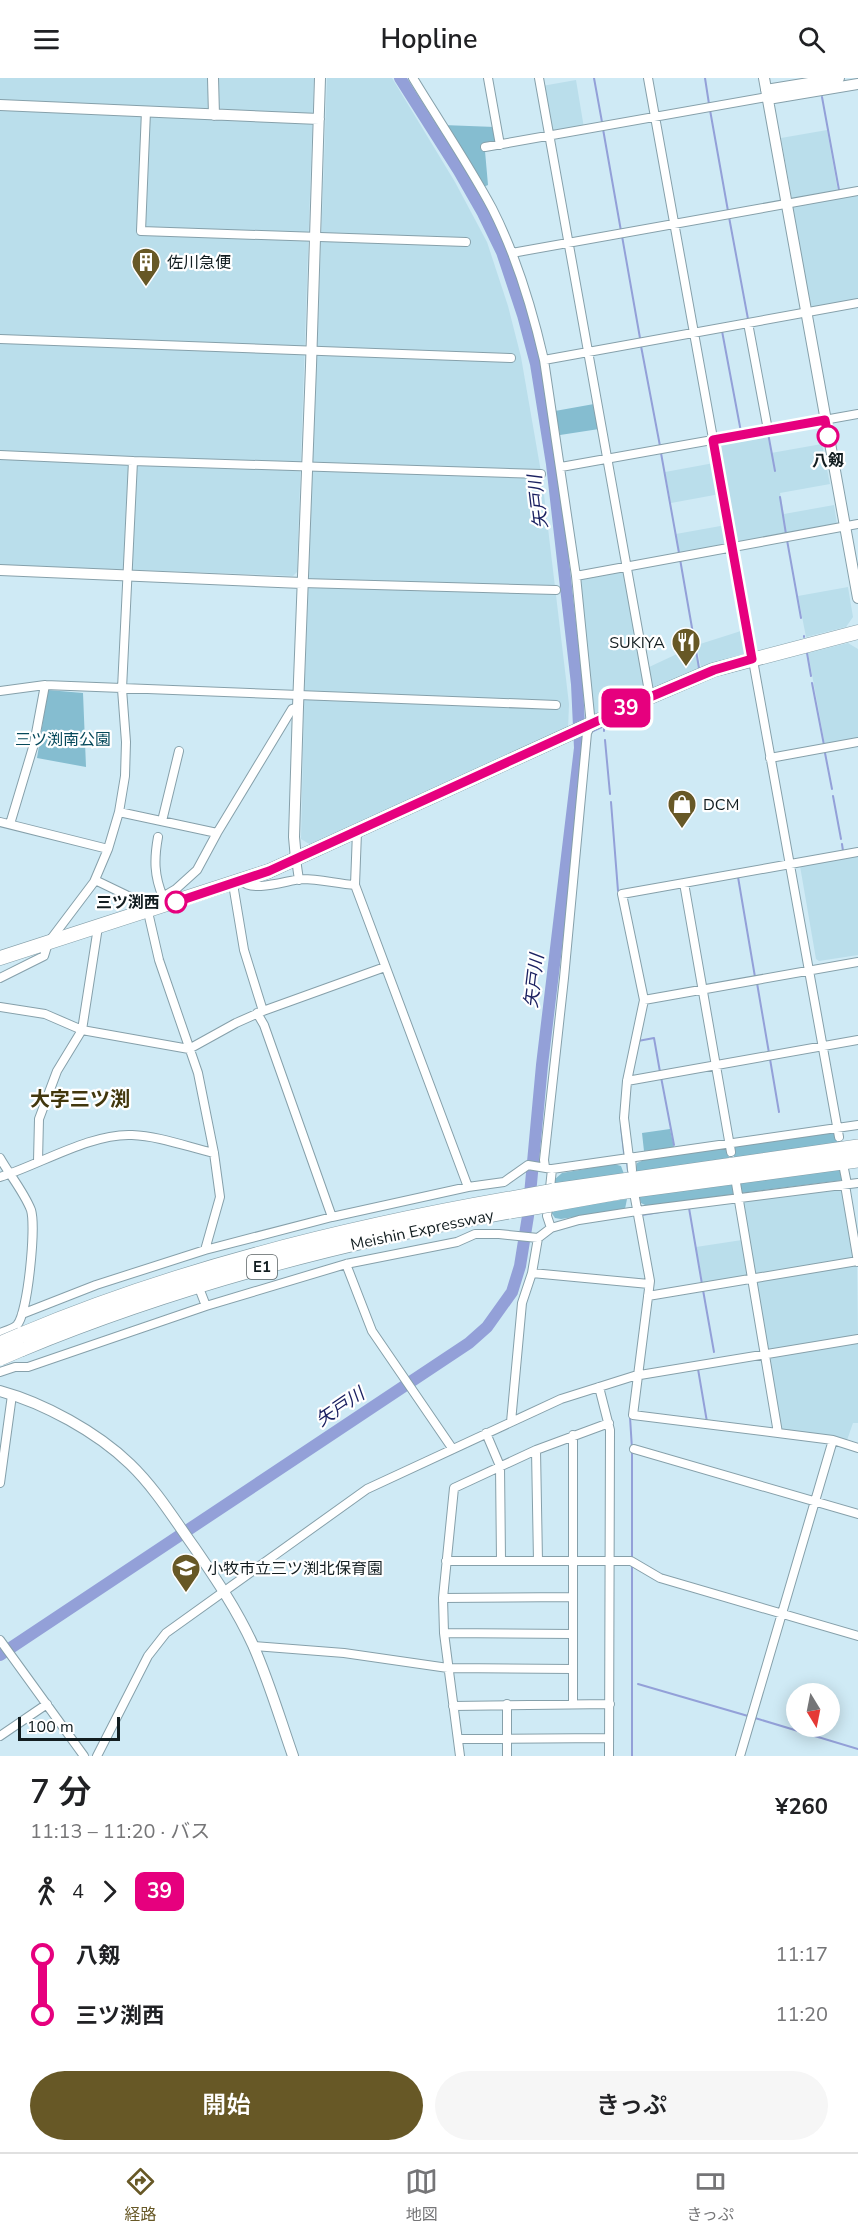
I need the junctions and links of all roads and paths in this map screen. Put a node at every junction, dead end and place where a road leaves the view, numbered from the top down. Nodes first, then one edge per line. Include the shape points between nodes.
1 (213, 78) edge
2 (320, 78) edge
3 (412, 78) edge
4 (488, 78) edge
5 (539, 78) edge
6 (648, 78) edge
7 (764, 78) edge
8 (839, 78) edge
9 (858, 84) edge
10 (767, 95) junction
11 (0, 105) edge
12 (146, 111) junction
13 (214, 115) junction
14 (655, 117) junction
15 (319, 119) junction
16 (549, 136) junction
17 (500, 145) junction
18 (485, 147) dead end
19 (858, 191) edge
20 (786, 204) junction
21 (674, 224) junction
22 (315, 237) junction
23 (466, 242) dead end
24 (568, 243) junction
25 (512, 253) junction
26 (858, 303) edge
27 (805, 313) junction
28 (748, 323) junction
29 (694, 333) junction
30 (0, 339) edge
31 (312, 349) junction
32 (588, 352) junction
33 (511, 358) dead end
34 (544, 360) junction
35 (858, 414) edge
36 (825, 420) junction
37 (768, 430) junction
38 (713, 440) junction
39 (0, 455) edge
40 (607, 459) junction
41 (133, 460) junction
42 (307, 466) junction
43 (561, 467) junction
44 (541, 474) dead end
45 (858, 524) edge
46 (845, 527) junction
47 (732, 547) junction
48 (627, 567) junction
49 (0, 570) edge
50 (126, 576) junction
51 (576, 576) junction
52 (302, 583) junction
53 (556, 590) dead end
54 (858, 598) edge
55 (858, 632) edge
56 (752, 659) junction
57 (45, 685) junction
58 (122, 688) junction
59 (0, 691) edge
60 (298, 695) junction
61 (650, 697) junction
62 (556, 705) dead end
63 (298, 707) junction
64 (589, 725) junction
65 (858, 742) edge
66 (179, 751) dead end
67 (770, 758) junction
68 (119, 812) junction
69 (162, 821) junction
70 (0, 822) edge
71 (10, 824) junction
72 (357, 832) junction
73 (217, 833) junction
74 (158, 837) dead end
75 (108, 849) junction
76 (858, 852) edge
77 (296, 859) junction
78 (790, 864) junction
79 (95, 880) junction
80 (299, 880) junction
81 (237, 882) junction
82 (684, 883) junction
83 (355, 885) junction
84 (163, 897) junction
85 (148, 909) junction
86 (98, 927) junction
87 (48, 943) junction
88 (0, 958) edge
89 (858, 962) edge
90 (386, 967) junction
91 (810, 971) junction
92 (0, 978) edge
93 (702, 990) junction
94 (644, 1000) junction
95 (0, 1007) edge
96 (260, 1012) junction
97 (82, 1030) junction
98 (858, 1040) edge
99 (823, 1046) junction
100 (189, 1049) junction
101 (716, 1065) junction
102 (627, 1081) junction
103 (858, 1125) edge
104 (838, 1128) junction
105 (839, 1137) dead end
106 (858, 1147) edge
107 (730, 1148) junction
108 (214, 1153) junction
109 (630, 1157) junction
110 (0, 1158) edge
111 (38, 1161) junction
112 (858, 1161) edge
113 (547, 1168) junction
114 (844, 1169) dead end
115 (632, 1170) dead end
116 (9, 1174) junction
117 (0, 1177) edge
118 (736, 1183) dead end
119 (858, 1183) edge
120 (846, 1185) junction
121 (472, 1187) junction
122 (476, 1197) dead end
123 (553, 1197) junction
124 (635, 1198) dead end
125 (738, 1198) junction
126 (637, 1211) junction
127 (332, 1216) junction
128 (551, 1228) junction
129 (537, 1238) junction
130 (205, 1250) junction
131 (189, 1255) junction
132 (858, 1262) edge
133 (346, 1264) junction
134 (193, 1267) dead end
135 (532, 1273) junction
136 (753, 1279) junction
137 (649, 1284) junction
138 (201, 1293) dead end
139 (648, 1296) junction
140 (206, 1306) junction
141 (22, 1314) junction
142 (0, 1333) edge
143 (20, 1336) junction
144 (858, 1339) edge
145 (0, 1344) edge
146 (765, 1354) junction
147 (0, 1358) edge
148 (15, 1367) junction
149 (0, 1372) edge
150 (638, 1375) junction
151 (599, 1387) junction
152 (0, 1391) edge
153 (12, 1395) junction
154 (511, 1422) junction
155 (609, 1424) junction
156 (486, 1433) junction
157 (778, 1433) junction
158 (573, 1435) junction
159 (833, 1440) junction
160 (452, 1448) junction
161 (858, 1448) edge
162 (634, 1449) dead end
163 (536, 1450) junction
164 (500, 1466) junction
165 (0, 1483) edge
166 (815, 1502) junction
167 (858, 1514) edge
168 (501, 1560) junction
169 (446, 1561) junction
170 (538, 1561) junction
171 (573, 1561) junction
172 (610, 1562) junction
173 (224, 1590) junction
174 (573, 1597) junction
175 (443, 1598) junction
176 (782, 1613) junction
177 (444, 1633) junction
178 (573, 1634) junction
179 (858, 1636) edge
180 (3, 1644) edge
181 (254, 1646) junction
182 (448, 1668) junction
183 (573, 1669) junction
184 (47, 1704) junction
185 (507, 1704) junction
186 (573, 1704) junction
187 (610, 1704) junction
188 (453, 1706) junction
189 (0, 1736) edge
190 (507, 1738) junction
191 (609, 1738) junction
192 (458, 1739) junction
193 (84, 1756) edge
194 (97, 1756) edge
195 (293, 1756) edge
196 (460, 1756) edge
197 (507, 1756) edge
198 (609, 1756) edge
199 (740, 1756) edge

1 - 13 street
2 - 15 street
3 - 25 street via 491,207
4 - 17 street
5 - 16 street
6 - 14 street
7 - 10 street
8 - 10 street
9 - 10 street
10 - 14 street
10 - 20 street
11 - 12 street
12 - 13 street
12 - 22 street via 141,231
13 - 15 street
14 - 16 street
14 - 21 street
15 - 22 street
16 - 17 street
16 - 24 street
17 - 18 street
19 - 20 street
20 - 21 street
20 - 27 street
21 - 24 street
21 - 29 street
22 - 23 street
22 - 31 street
24 - 25 street
24 - 32 street
25 - 34 street
26 - 27 street
27 - 28 street
27 - 36 street
28 - 29 street
28 - 37 street
29 - 32 street
29 - 38 street
30 - 31 street
31 - 33 street
31 - 42 street
32 - 34 street
32 - 40 street
34 - 43 street
35 - 36 street
36 - 37 street
36 - 46 street
37 - 38 street
38 - 40 street
38 - 47 street
39 - 41 street
40 - 43 street
40 - 48 street
41 - 42 street
41 - 50 street
42 - 44 street
42 - 52 street
43 - 51 street
45 - 46 street
46 - 47 street
46 - 54 street
47 - 48 street
47 - 56 street
48 - 51 street
48 - 61 street
49 - 50 street
50 - 52 street
50 - 58 street
51 - 64 street
52 - 53 street
52 - 60 street
55 - 56 highway
56 - 61 highway
56 - 67 street
57 - 58 street
57 - 59 street
57 - 71 street via 34,744
58 - 60 street
58 - 68 street via 126,742
60 - 62 street
60 - 63 street
61 - 64 highway
63 - 73 street via 292,709
63 - 77 street
64 - 72 highway
64 - 113 street via 544,1160
65 - 67 street
66 - 69 street
67 - 78 street
68 - 69 street
68 - 75 street
69 - 73 street
70 - 71 street
71 - 75 street
72 - 77 highway
72 - 83 street
73 - 84 street via 197,870
74 - 84 street via 154,868
75 - 79 street
76 - 78 street
77 - 80 street
77 - 81 highway
78 - 82 street
78 - 91 street
79 - 85 street
79 - 87 street
80 - 81 street via 273,885
80 - 83 street
81 - 85 highway
81 - 96 street via 244,950
82 - 93 street
82 - 94 street via 622,894
83 - 90 street
84 - 85 street
85 - 86 highway
85 - 100 street via 159,960
86 - 87 highway
86 - 97 street
87 - 88 highway
87 - 92 street via 44,956
89 - 91 street
90 - 96 street
90 - 121 street
91 - 93 street
91 - 99 street
93 - 94 street
93 - 101 street
94 - 102 street
95 - 97 street via 45,1014
96 - 100 street
96 - 127 street
97 - 100 street
97 - 111 street via 57,1071 39,1119
98 - 99 street
99 - 101 street
99 - 104 street
100 - 108 street via 198,1073
101 - 102 street
101 - 107 street
102 - 109 street via 624,1118
103 - 104 street
104 - 105 street
104 - 107 street
106 - 123 highway, Meishin Expressway / E1
107 - 109 street
108 - 111 street via 133,1135 110,1137
108 - 130 street via 220,1197
109 - 113 street
109 - 115 street
110 - 116 street
111 - 116 street
112 - 123 highway, Meishin Expressway / E1
113 - 121 street via 528,1165 504,1182
113 - 128 street via 547,1216
114 - 120 street
116 - 117 street
116 - 141 street via 30,1208 33,1221
118 - 125 street
119 - 120 street
120 - 125 street
120 - 132 street
121 - 122 street
121 - 127 street
123 - 143 highway, Meishin Expressway / E1, bridge via 354,1230 250,1257 101,1304
124 - 126 street
125 - 126 street
125 - 136 street
126 - 128 street
126 - 137 street
127 - 130 street
128 - 129 street
129 - 133 street via 475,1230 456,1242
129 - 135 street
130 - 131 street
131 - 134 street
131 - 141 street
132 - 136 street
133 - 140 street
133 - 160 street via 372,1331
135 - 137 street
135 - 154 street via 522,1303
136 - 139 street
136 - 146 street
137 - 139 street
138 - 140 street
139 - 150 street
140 - 148 street via 28,1367
141 - 143 street
142 - 143 street
143 - 145 highway, Meishin Expressway / E1, bridge
143 - 147 highway, Meishin Expressway / E1, bridge
143 - 148 street
144 - 146 street
146 - 150 street
146 - 157 street
148 - 149 street
150 - 151 street
150 - 157 street via 633,1415
151 - 154 street
151 - 155 street
152 - 153 street
153 - 165 street
153 - 173 street via 110,1447 130,1464
154 - 156 street
155 - 158 street
155 - 172 street
156 - 160 street
156 - 164 street
157 - 159 street
158 - 163 street
158 - 171 street
159 - 161 street
159 - 166 street
160 - 173 street via 367,1489
162 - 166 street
163 - 164 street
163 - 170 street
164 - 168 street
164 - 169 street via 454,1488
166 - 167 street
166 - 176 street
168 - 169 street
168 - 170 street
169 - 175 street
170 - 171 street
171 - 172 street
171 - 174 street
172 - 176 street via 631,1561 660,1578
172 - 187 street
173 - 181 street
173 - 194 street via 166,1633 148,1656
174 - 175 street
174 - 178 street
175 - 177 street
176 - 179 street
176 - 199 street
177 - 178 street
177 - 182 street
178 - 183 street
180 - 184 street
181 - 182 street via 344,1653
181 - 195 street
182 - 183 street
182 - 188 street
183 - 186 street
184 - 189 street
184 - 193 street
185 - 186 street
185 - 188 street
185 - 190 street
186 - 187 street
187 - 191 street
188 - 192 street
190 - 191 street
190 - 192 street
190 - 197 street
191 - 198 street
192 - 196 street

